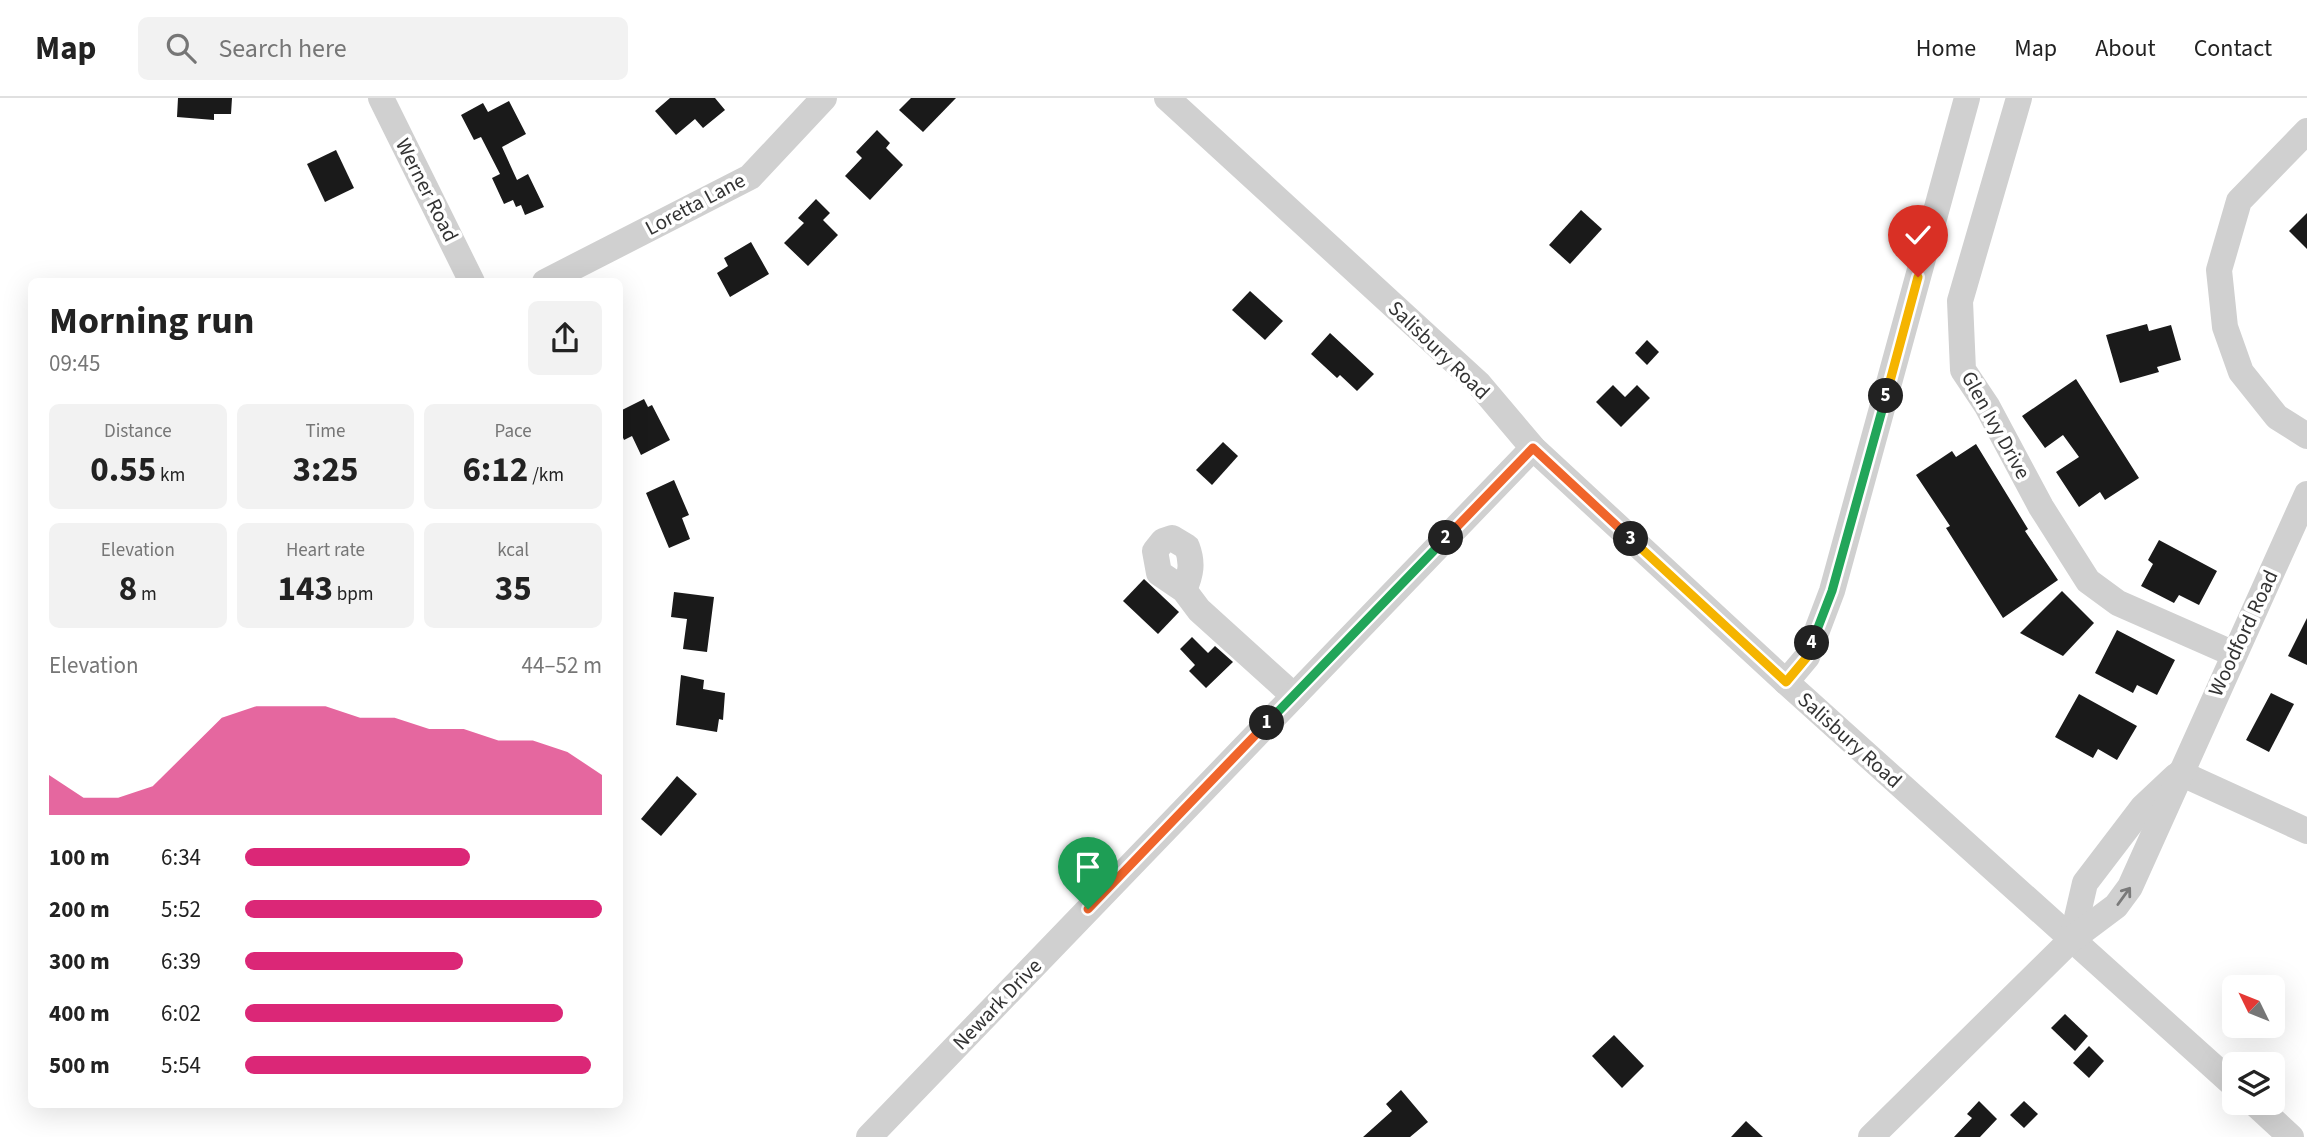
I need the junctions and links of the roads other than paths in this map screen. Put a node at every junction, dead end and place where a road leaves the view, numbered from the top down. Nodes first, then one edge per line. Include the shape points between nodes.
1 (381, 98) edge
2 (824, 98) edge
3 (1167, 98) edge
4 (1967, 98) edge
5 (2019, 98) edge
6 (2307, 131) edge
7 (470, 278) edge
8 (553, 278) edge
9 (2307, 436) edge
10 (1533, 448) junction
11 (2307, 494) edge
12 (1184, 590) dead end
13 (2234, 654) junction
14 (1786, 682) junction
15 (1294, 696) junction
16 (2180, 773) junction
17 (2307, 831) edge
18 (2072, 939) junction
19 (2222, 1074) edge
20 (2267, 1115) edge
21 (869, 1137) edge
22 (1871, 1137) edge
23 (2291, 1137) edge

1 - 7 street, Werner Road
2 - 8 street, Loretta Lane via 750,177
3 - 10 street, Salisbury Road via 1478,383
4 - 14 street via 1832,591 1807,657
5 - 13 street, Glen Ivy Drive via 1960,301 1963,370 2088,581 2118,603
6 - 9 street via 2239,201 2219,270 2225,327 2241,372 2277,417
10 - 14 street, Salisbury Road
10 - 15 street, Newark Drive
11 - 13 street, Woodford Road
12 - 15 street via 1199,610
13 - 16 street, Woodford Road
14 - 18 street, Salisbury Road
15 - 21 street, Newark Drive
16 - 17 street
18 -> 16 street, Woodford Road via 2116,906 2130,887
16 - 18 street, Woodford Road via 2143,807 2085,883
18 - 19 street, Salisbury Road
18 - 22 street, Woodford Road
20 - 23 street

